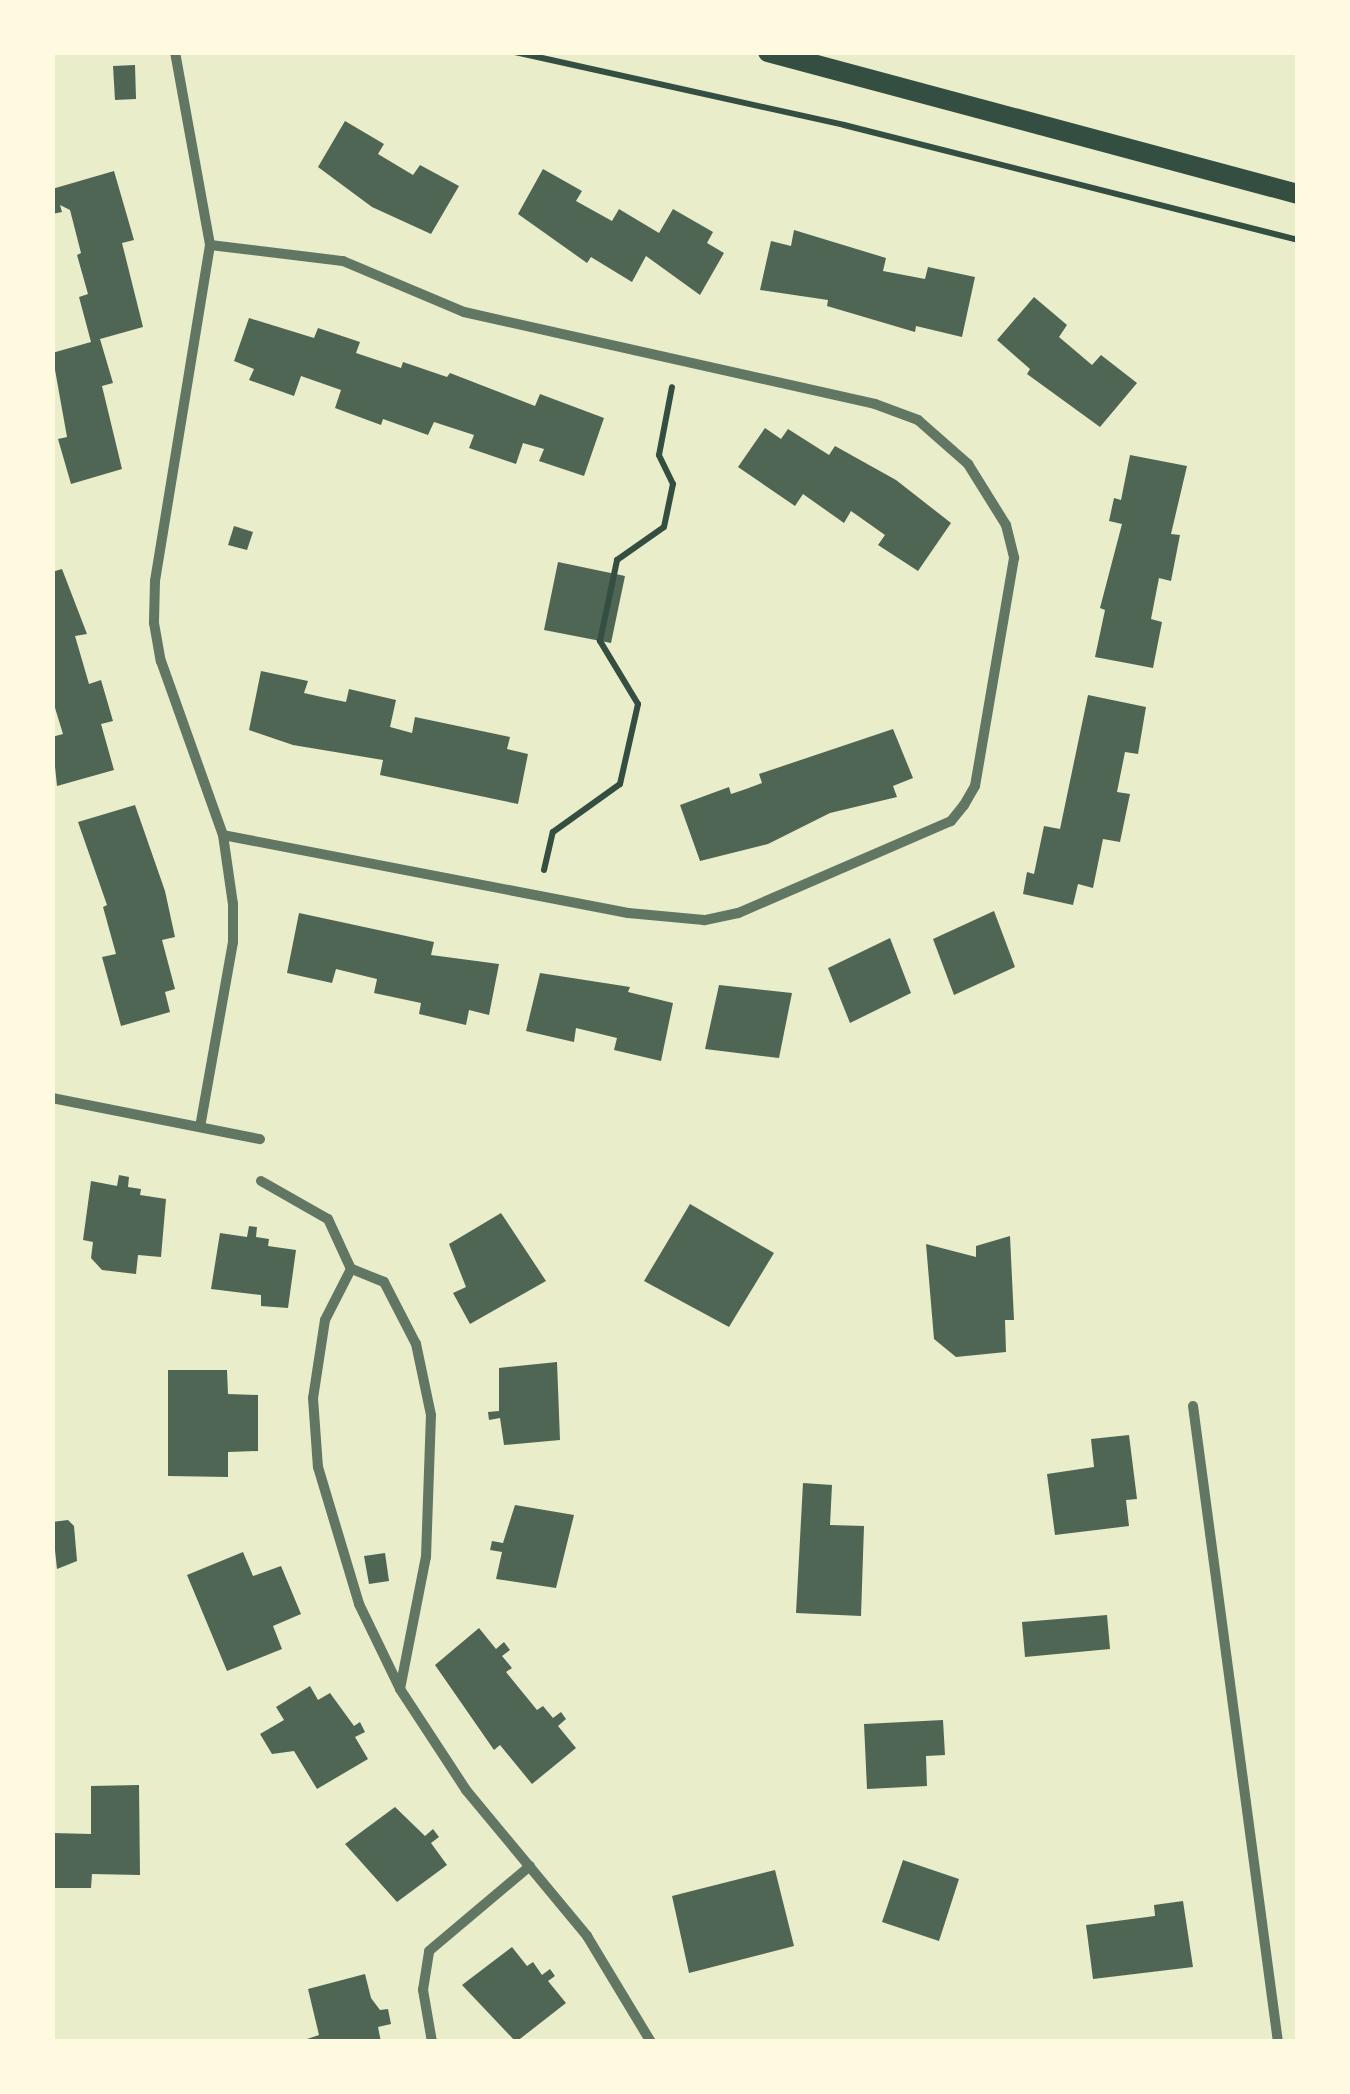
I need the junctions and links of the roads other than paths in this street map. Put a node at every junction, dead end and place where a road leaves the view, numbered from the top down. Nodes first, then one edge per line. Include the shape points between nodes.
1 (175, 52) edge
2 (768, 52) edge
3 (1298, 194) edge
4 (210, 245) junction
5 (223, 835) junction
6 (52, 1098) edge
7 (201, 1122) junction
8 (260, 1139) dead end
9 (261, 1182) dead end
10 (352, 1269) junction
11 (1193, 1406) dead end
12 (400, 1689) junction
13 (530, 1866) junction
14 (432, 2042) edge
15 (651, 2042) edge
16 (1278, 2042) edge

1 - 4 street
2 - 3 main road
4 - 5 street via 155,581 154,623 161,661
4 - 5 street via 343,262 464,312 874,404 918,420 968,464 1006,525 1014,558 974,786 952,821 738,912 669,918
5 - 7 street via 233,942
6 - 7 street
7 - 8 street
9 - 10 street via 328,1220
10 - 12 street via 325,1320 313,1398 318,1467 359,1604
10 - 12 street via 384,1282 416,1344 431,1415 426,1557
11 - 16 street
12 - 13 street via 466,1790
13 - 14 street via 429,1950 423,1990
13 - 15 street via 588,1936

